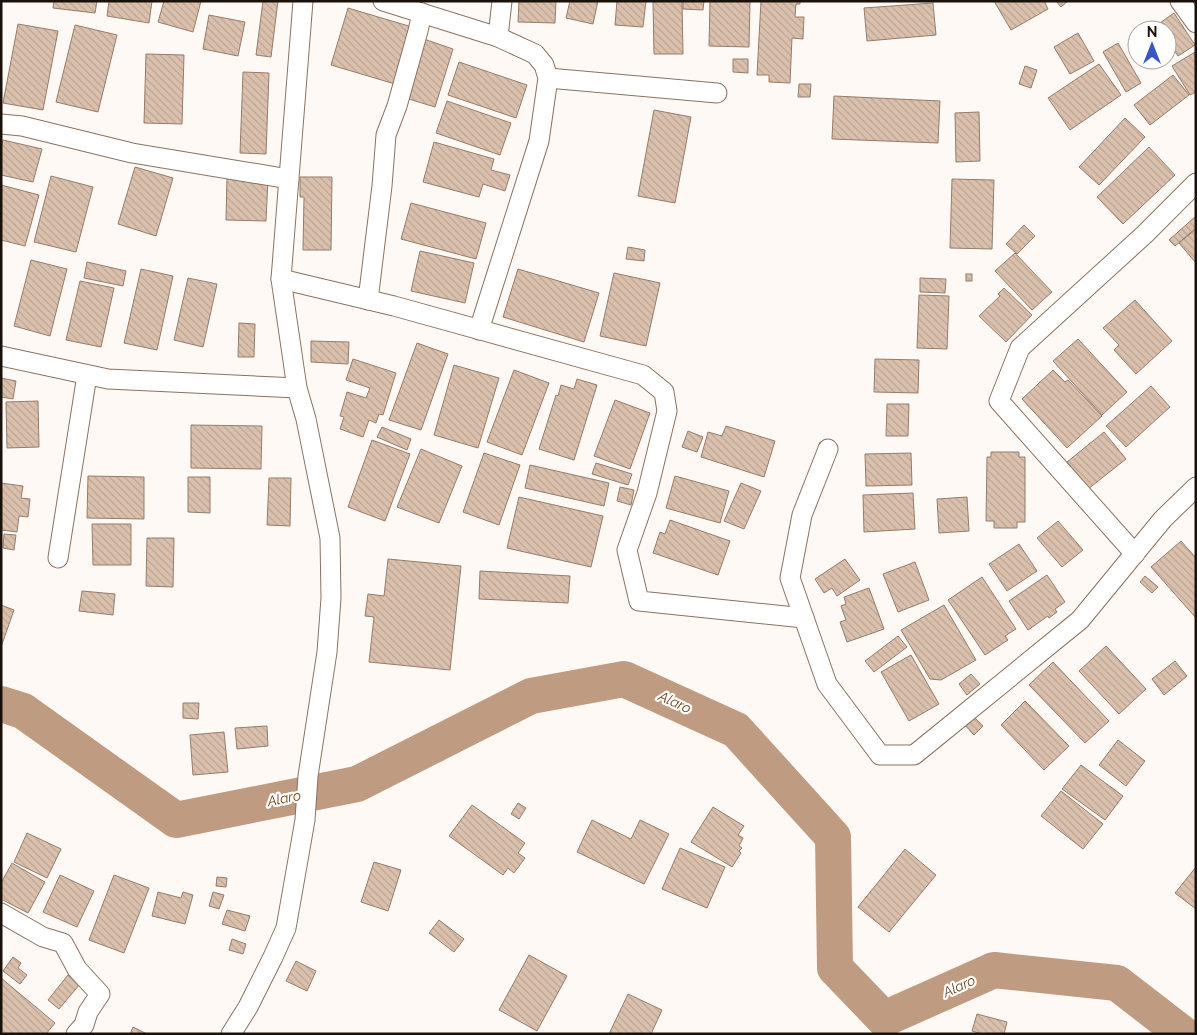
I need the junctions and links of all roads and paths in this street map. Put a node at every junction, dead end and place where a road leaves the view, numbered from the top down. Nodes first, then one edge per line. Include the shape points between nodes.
1 (303, 1) edge
2 (383, 1) edge
3 (502, 1) edge
4 (1180, 1) edge
5 (422, 13) junction
6 (1196, 22) edge
7 (498, 38) junction
8 (548, 78) junction
9 (718, 93) dead end
10 (1, 124) edge
11 (289, 179) junction
12 (1196, 183) edge
13 (281, 279) junction
14 (368, 300) junction
15 (479, 330) junction
16 (1, 356) edge
17 (87, 375) junction
18 (297, 388) junction
19 (828, 449) dead end
20 (1196, 487) edge
21 (1135, 554) junction
22 (58, 558) dead end
23 (804, 618) junction
24 (1, 913) edge
25 (76, 1034) edge
26 (231, 1034) edge

1 - 11 street
2 - 5 street
3 - 7 street
4 - 6 street
5 - 7 street
5 - 14 street via 386,135
7 - 8 street via 535,54 544,65
8 - 9 street
8 - 15 street via 539,141
10 - 11 street via 22,126 132,153
11 - 13 street
12 - 21 street via 1020,348 999,401
13 - 14 street
13 - 18 street
14 - 15 street
15 - 23 street via 643,375 664,392 667,411 647,494 627,550 639,601
16 - 17 street
17 - 18 street via 108,379
17 - 22 street
18 - 26 street via 330,538 331,598 327,652 308,776 305,820 286,928 248,1007
19 - 23 street via 802,515 790,578
20 - 21 street via 1163,519
21 - 23 street via 1080,620 914,755 880,755 827,684
24 - 25 street via 43,937 63,943 77,969 100,994

